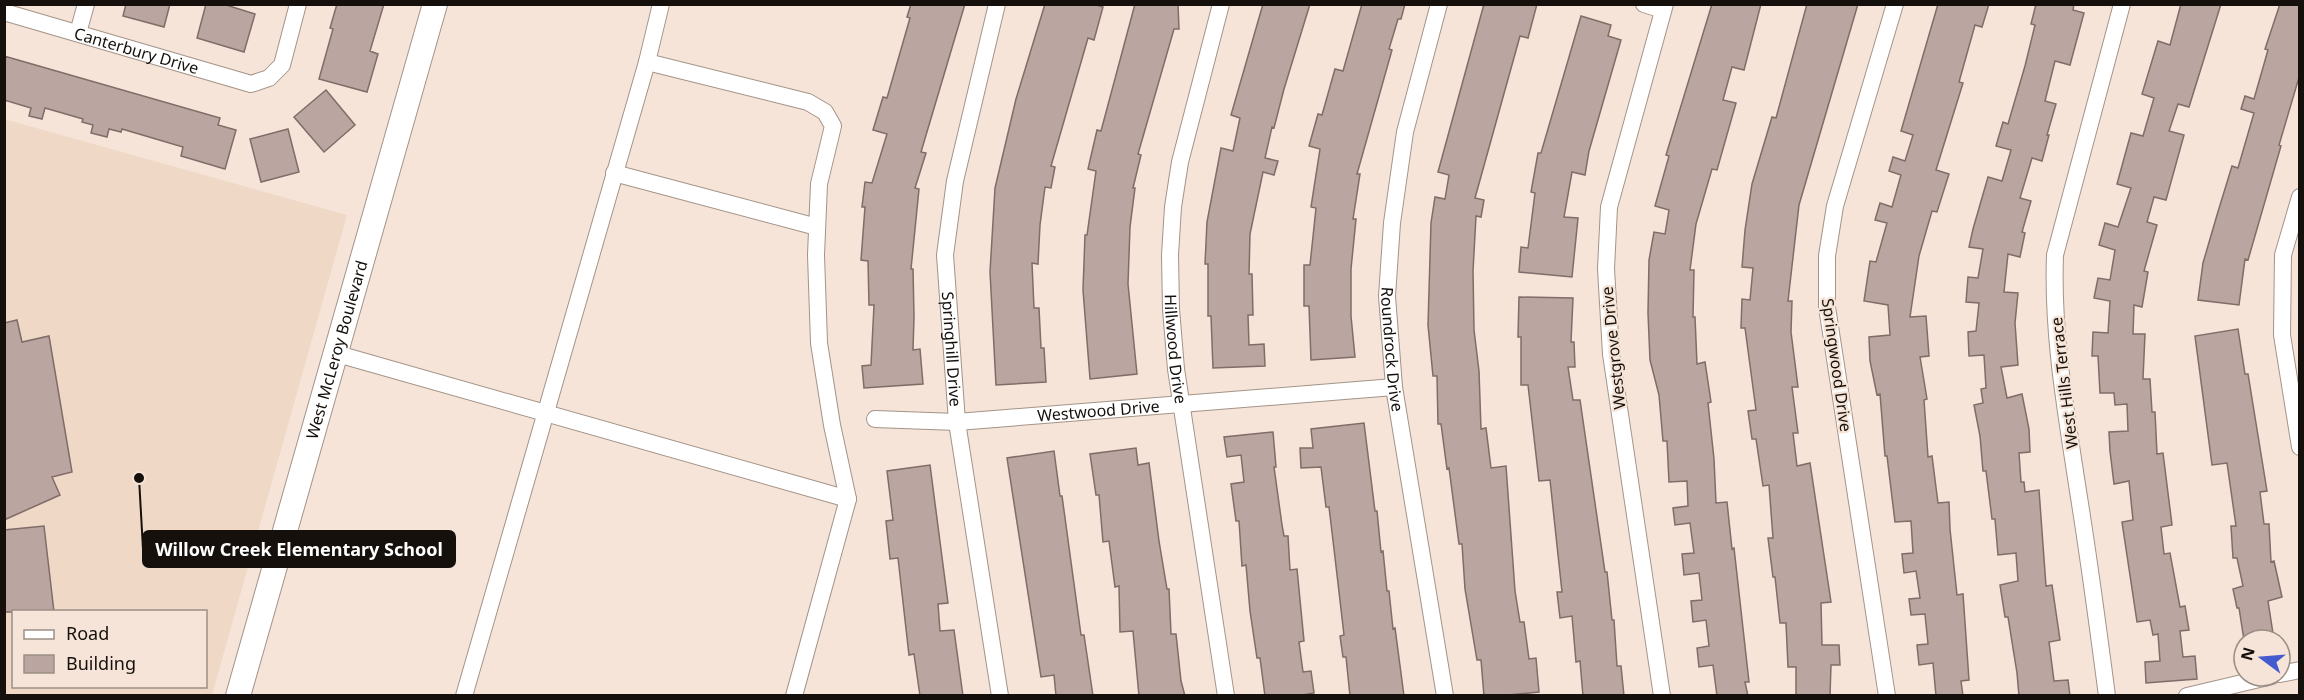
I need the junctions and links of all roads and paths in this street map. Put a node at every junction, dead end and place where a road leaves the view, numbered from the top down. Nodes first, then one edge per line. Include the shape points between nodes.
1 (86, 4) edge
2 (298, 4) edge
3 (435, 4) edge
4 (661, 4) edge
5 (997, 4) edge
6 (1221, 4) edge
7 (1439, 4) edge
8 (1644, 4) edge
9 (1894, 4) edge
10 (2122, 4) edge
11 (1664, 7) edge
12 (4, 12) edge
13 (78, 33) junction
14 (647, 62) junction
15 (614, 174) junction
16 (2300, 197) edge
17 (817, 228) junction
18 (334, 353) junction
19 (1394, 387) junction
20 (1183, 405) junction
21 (546, 412) junction
22 (875, 419) dead end
23 (957, 422) junction
24 (2299, 438) edge
25 (849, 499) junction
26 (2232, 685) edge
27 (238, 696) edge
28 (464, 696) edge
29 (794, 696) edge
30 (1000, 696) edge
31 (1226, 696) edge
32 (1445, 696) edge
33 (1662, 696) edge
34 (1887, 696) edge
35 (2107, 696) edge
36 (2187, 696) edge

1 - 13 street
2 - 13 street, Canterbury Drive via 282,65 269,78 251,84
3 - 18 main road, West McLeroy Boulevard
4 - 14 street
5 - 23 street, Springhill Drive via 955,181 945,255
6 - 20 street, Hillwood Drive via 1180,162 1173,207 1171,309
7 - 19 street, Roundrock Drive via 1405,132 1392,223 1387,296
8 - 11 street
9 - 34 street, Springwood Drive via 1835,206 1827,256 1827,307
10 - 35 street, West Hills Terrace via 2055,255 2054,286 2058,362
11 - 33 street, Westgrove Drive via 1609,207 1605,269 1611,354
12 - 13 street, Canterbury Drive
14 - 15 street
14 - 17 street via 808,102 825,112 833,126 819,184
15 - 17 street
15 - 21 street
16 - 24 street via 2283,255 2282,335
17 - 25 street via 819,343
18 - 21 street
18 - 27 main road, West McLeroy Boulevard
19 - 20 street, Westwood Drive
19 - 32 street, Roundrock Drive
20 - 23 street, Westwood Drive
20 - 31 street, Hillwood Drive
21 - 25 street
21 - 28 street
22 - 23 street, Westwood Drive
23 - 30 street, Springhill Drive
25 - 29 street
26 - 36 street

